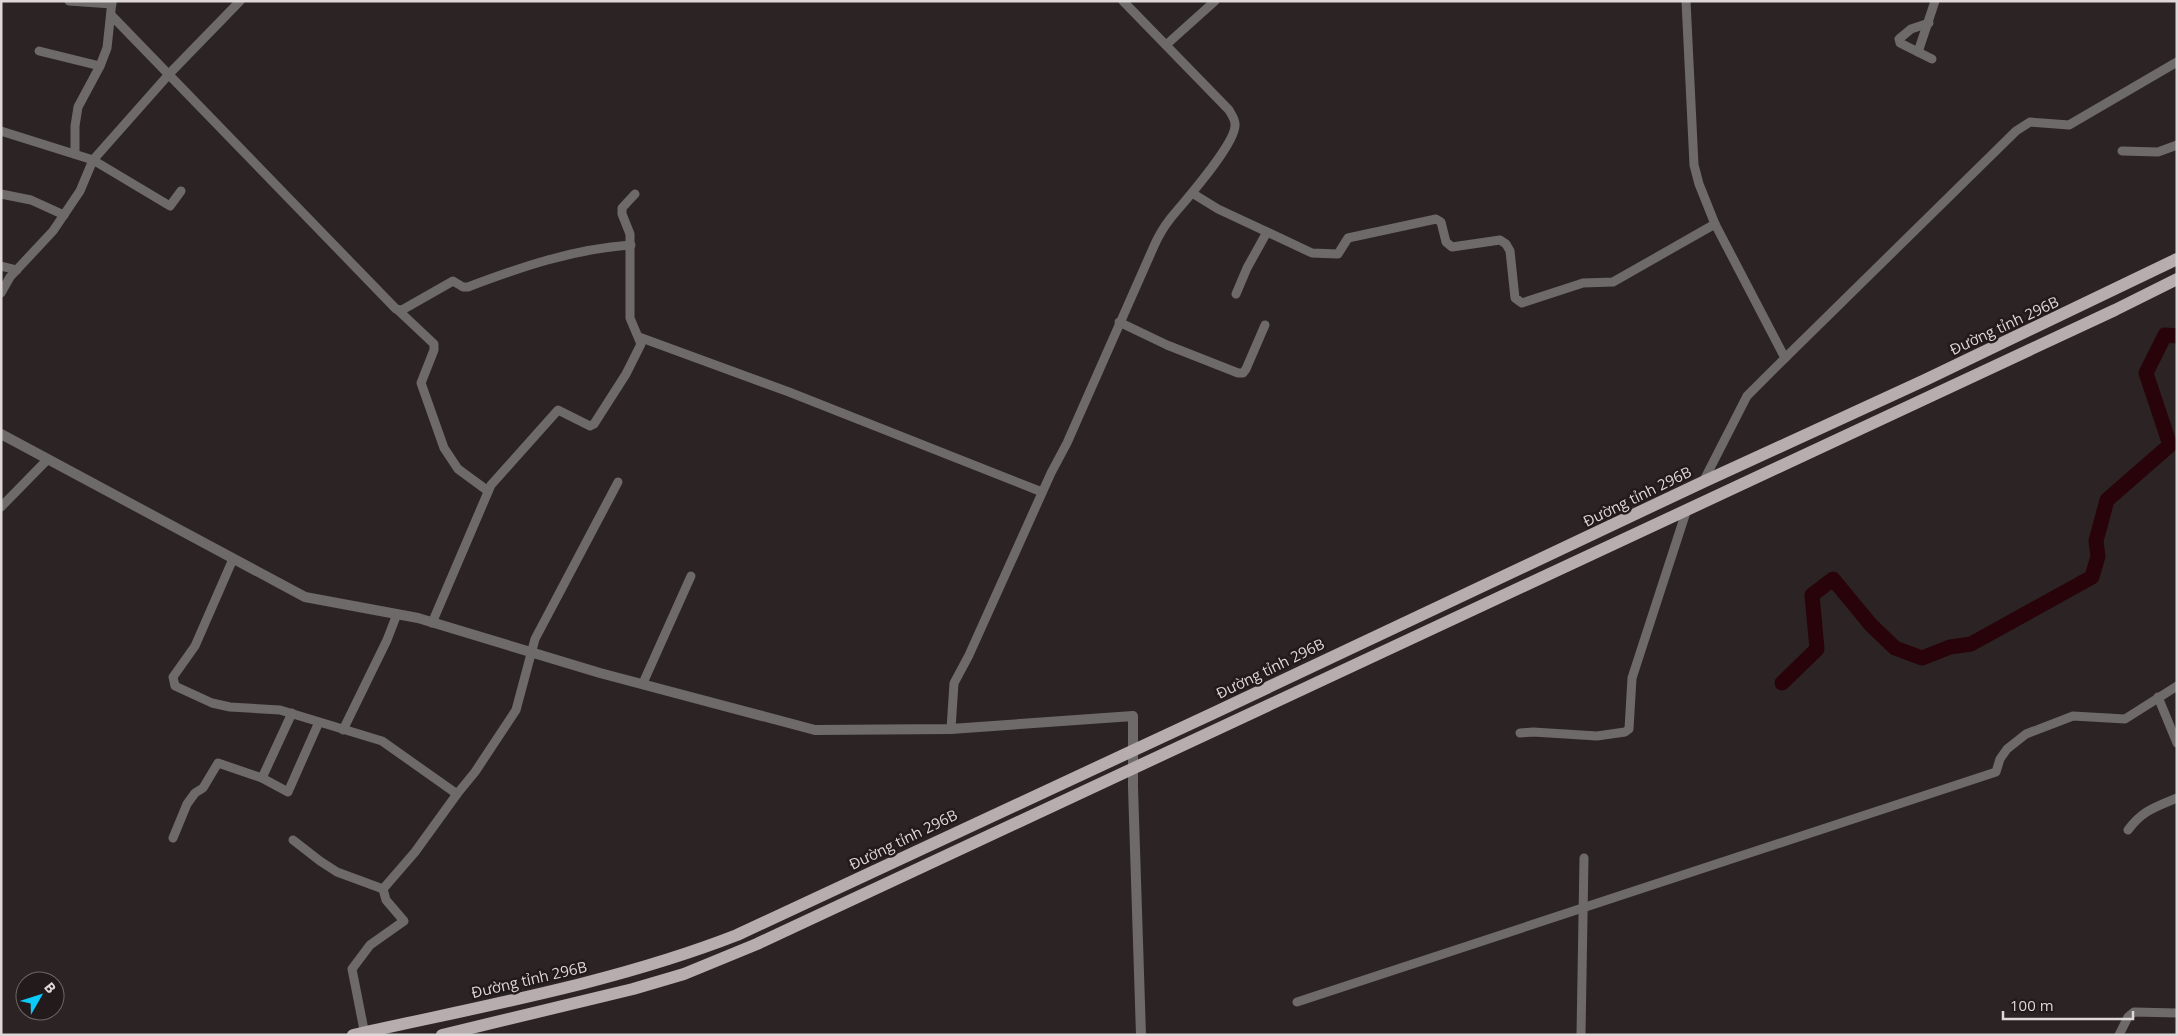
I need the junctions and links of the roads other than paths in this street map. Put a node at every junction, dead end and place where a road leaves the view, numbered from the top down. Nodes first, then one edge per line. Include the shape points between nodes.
1 (69, 1) edge
2 (240, 1) edge
3 (1123, 1) edge
4 (1216, 1) edge
5 (1686, 1) edge
6 (1935, 1) edge
7 (112, 3) edge
8 (112, 16) junction
9 (1929, 23) junction
10 (1166, 45) junction
11 (39, 51) dead end
12 (1918, 52) junction
13 (1932, 59) dead end
14 (2177, 62) edge
15 (100, 66) junction
16 (168, 76) junction
17 (1, 131) edge
18 (2177, 144) edge
19 (2122, 151) dead end
20 (75, 154) junction
21 (93, 160) junction
22 (181, 191) dead end
23 (1192, 193) junction
24 (1, 194) edge
25 (635, 194) dead end
26 (64, 215) junction
27 (1715, 224) junction
28 (1267, 232) junction
29 (631, 244) junction
30 (2177, 260) edge
31 (1, 266) edge
32 (16, 270) junction
33 (2177, 279) edge
34 (1, 293) edge
35 (1236, 294) dead end
36 (399, 310) junction
37 (1119, 322) junction
38 (1266, 326) dead end
39 (639, 336) junction
40 (1785, 358) junction
41 (1, 434) edge
42 (48, 459) junction
43 (618, 482) dead end
44 (1703, 482) junction
45 (488, 491) junction
46 (1042, 492) junction
47 (1, 507) edge
48 (1686, 512) junction
49 (234, 559) junction
50 (691, 576) dead end
51 (397, 614) junction
52 (432, 623) junction
53 (530, 652) junction
54 (643, 683) junction
55 (2177, 686) edge
56 (2158, 697) junction
57 (292, 713) junction
58 (319, 722) junction
59 (343, 730) junction
60 (951, 730) junction
61 (1520, 733) dead end
62 (2177, 743) edge
63 (1132, 750) junction
64 (1133, 767) junction
65 (262, 778) junction
66 (457, 794) junction
67 (2177, 798) edge
68 (2128, 830) dead end
69 (173, 838) dead end
70 (293, 840) dead end
71 (1584, 858) dead end
72 (383, 889) junction
73 (1584, 908) junction
74 (1297, 1002) dead end
75 (2177, 1013) edge
76 (361, 1034) edge
77 (442, 1035) edge
78 (1141, 1035) edge
79 (1581, 1035) edge
80 (2119, 1035) edge

1 - 7 street
2 - 16 street
3 - 10 street
4 - 10 street
5 - 27 street via 1694,165
6 - 9 street
7 - 8 street
8 - 15 street via 107,48
8 - 16 street
9 - 12 street
9 - 12 street via 1899,39 1900,43
10 - 23 street via 1229,110 1236,125 1233,135
11 - 15 street
12 - 13 street
14 - 40 street via 2069,124 2030,122 2016,131
15 - 20 street via 78,106
16 - 21 street
16 - 36 street
17 - 20 street
18 - 19 street via 2158,152
20 - 21 street
21 - 22 street via 170,206
21 - 26 street via 89,174
23 - 28 street
23 - 37 street via 1162,230
24 - 26 street via 31,200
25 - 29 street via 622,208
26 - 32 street via 49,236
27 - 28 street via 1613,282 1583,283 1522,302 1515,298 1510,251 1506,244 1500,240 1452,247 1446,242 1441,222 1436,219 1348,238 1338,254 1312,253
27 - 40 street
28 - 35 street
29 - 36 street via 568,253 468,287 453,281
29 - 39 street via 630,318
30 - 44 main road, Đường tỉnh 296B
31 - 32 street
32 - 34 street
33 - 48 main road
36 - 45 street via 434,344 421,382 444,448 458,469
37 - 38 street via 1238,373 1246,369
37 - 46 street via 1067,443
39 - 45 street via 641,344 626,374 594,424 590,426 558,410 498,475
39 - 46 street
40 - 44 street via 1747,396
41 - 42 street
42 - 47 street
42 - 49 street
43 - 53 street
44 - 63 main road, Đường tỉnh 296B
45 - 52 street
46 - 60 street via 954,683
48 - 61 street via 1632,678 1629,729 1597,736
48 - 64 main road
49 - 51 street via 305,597
49 - 57 street via 196,646 176,671 172,682 185,692 230,708
50 - 54 street
51 - 52 street
51 - 59 street
52 - 53 street
53 - 54 street
53 - 66 street via 516,710
54 - 60 street via 815,730
55 - 56 street
56 - 62 street
56 - 73 street via 2125,719 2073,716 2044,725 2007,749 1996,772
57 - 58 street
57 - 65 street
58 - 59 street
58 - 65 street via 288,792
59 - 66 street via 382,741
60 - 63 street via 1133,716
63 - 64 street
63 - 76 main road, Đường tỉnh 296B via 896,862 684,956 592,982
64 - 77 main road via 757,944 684,974
64 - 78 street
65 - 69 street via 218,763 203,788 187,804
66 - 72 street via 415,852
67 - 68 street via 2138,816
70 - 72 street via 337,872
71 - 73 street
72 - 76 street via 386,900 404,921 370,945 352,969
73 - 74 street
73 - 79 street
75 - 80 street via 2134,1012

